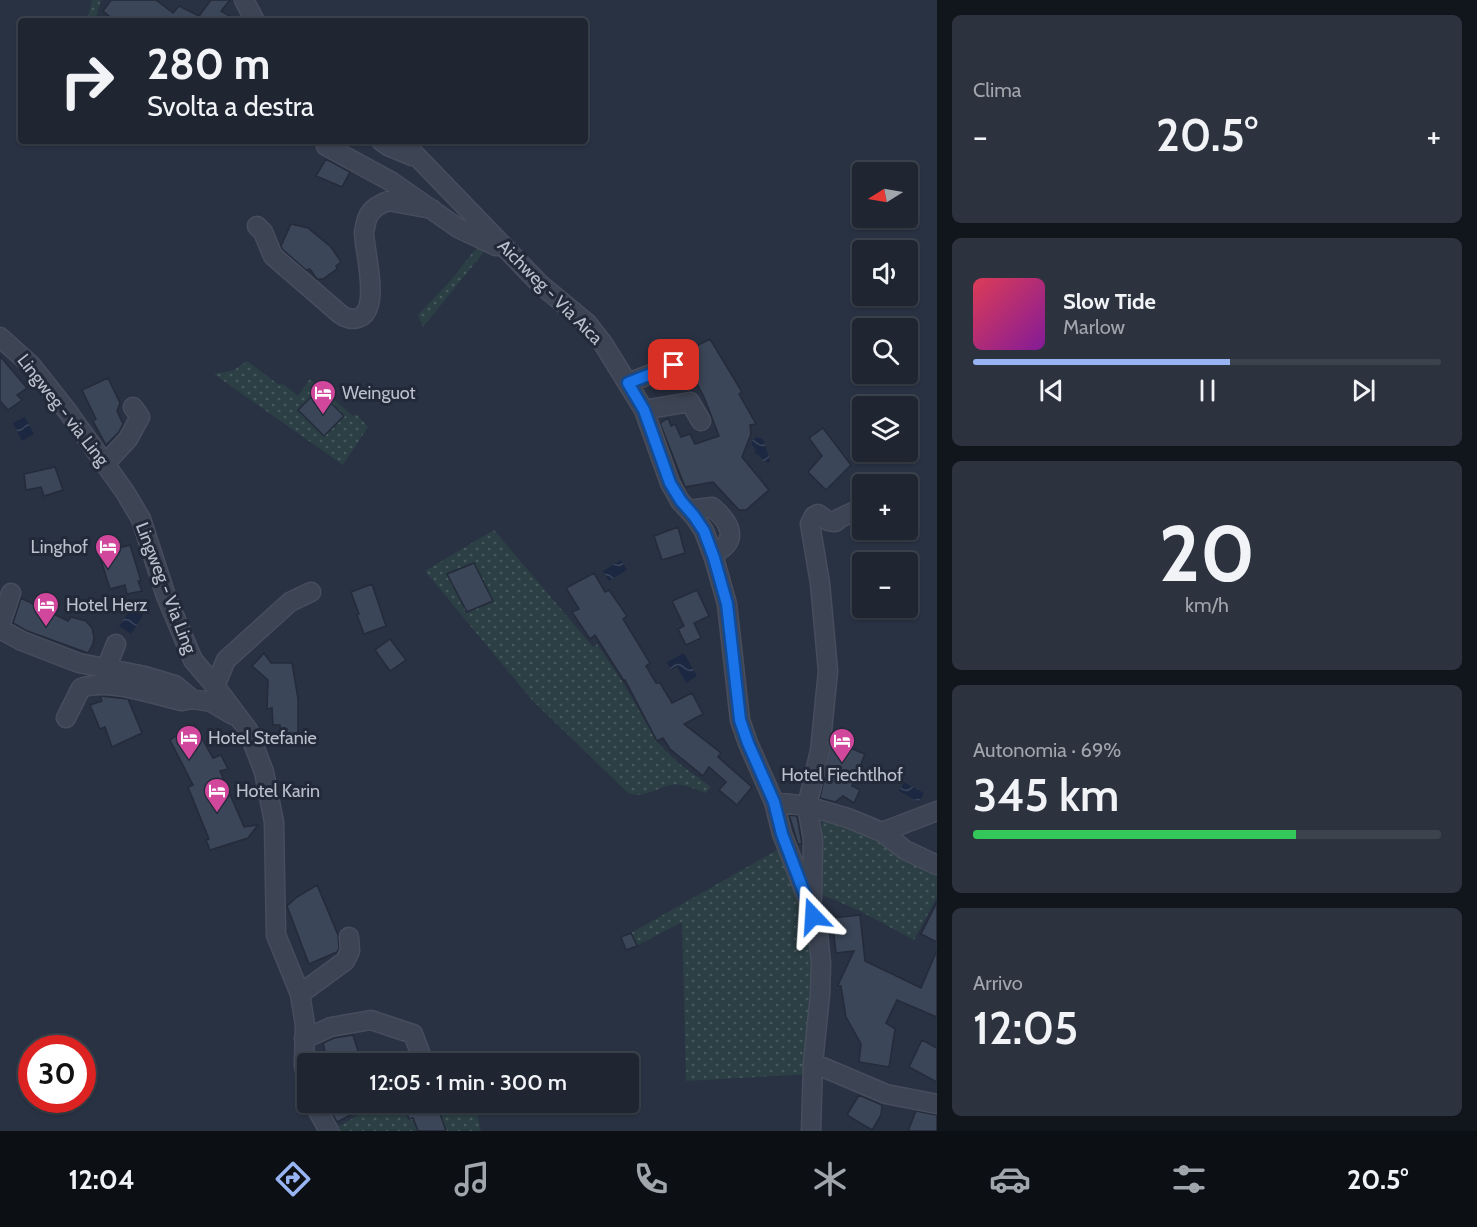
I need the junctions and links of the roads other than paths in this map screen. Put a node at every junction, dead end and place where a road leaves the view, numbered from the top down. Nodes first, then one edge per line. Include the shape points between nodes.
1 (244, 0) edge
2 (253, 18) edge
3 (386, 144) edge
4 (405, 144) edge
5 (326, 146) dead end
6 (417, 157) junction
7 (432, 209) junction
8 (257, 226) dead end
9 (509, 252) junction
10 (0, 337) edge
11 (674, 365) dead end
12 (628, 383) junction
13 (133, 407) dead end
14 (644, 410) junction
15 (701, 420) dead end
16 (105, 464) junction
17 (121, 487) joint
18 (852, 513) edge
19 (311, 592) dead end
20 (10, 593) dead end
21 (0, 627) edge
22 (116, 644) dead end
23 (106, 669) junction
24 (216, 686) junction
25 (192, 699) junction
26 (66, 718) dead end
27 (240, 719) junction
28 (774, 802) junction
29 (807, 806) junction
30 (937, 811) edge
31 (882, 832) junction
32 (937, 865) edge
33 (812, 910) junction
34 (348, 937) dead end
35 (300, 994) junction
36 (304, 1038) junction
37 (420, 1052) dead end
38 (304, 1053) edge
39 (813, 1063) junction
40 (937, 1104) edge
41 (320, 1113) edge
42 (329, 1131) edge
43 (812, 1131) edge

1 - 2 street
3 - 6 street
4 - 6 street, Aichweg - Via Aica
5 - 7 street
6 - 9 street, Aichweg - Via Aica
7 - 8 street via 388,201 371,211 364,233 369,307 357,318 340,314 273,256
7 - 9 street via 458,228
9 - 12 street, Aichweg - Via Aica via 587,323
10 - 16 street, Lingweg - via Ling via 31,365
11 - 12 street
12 - 14 street, Aichweg - Via Aica
13 - 16 street, Lingweg - Via Ling via 140,417 128,439
14 - 15 street via 690,402
14 - 28 street, Aichweg - Via Aica via 670,483 704,531 713,554 727,604 740,720
16 - 17 street, Lingweg - via Ling
17 - 24 street, Lingweg - Via Ling via 141,519 166,596 193,660
18 - 29 street, Aichweg - Via Aica via 834,522 818,514 810,524 828,671 820,752
19 - 24 street via 290,602 226,660
20 - 21 street
21 - 23 street via 51,654
22 - 23 street
23 - 25 street via 175,685
24 - 27 street, Lingweg - Via Ling
25 - 26 street via 182,701 117,686 90,685 81,688
25 - 27 street via 211,702
27 - 35 street, Lingweg - Via Ling via 248,730 266,783 274,822 276,935
28 - 29 street
28 - 33 street, Aichweg - Via Aica via 782,834
29 - 31 street
29 - 33 street, Aichweg - Via Aica via 813,840
30 - 31 street
31 - 32 street via 905,850
33 - 39 street, Aichweg - Via Aica via 821,963
34 - 35 street via 350,951 345,961
35 - 36 street, Lingweg - Via Ling
36 - 37 street via 331,1027 371,1020 413,1034
36 - 38 street, Lingweg - Via Ling
39 - 40 street via 886,1094
39 - 43 street, Aichweg - Via Aica
41 - 42 street, Lingweg - Via Ling

